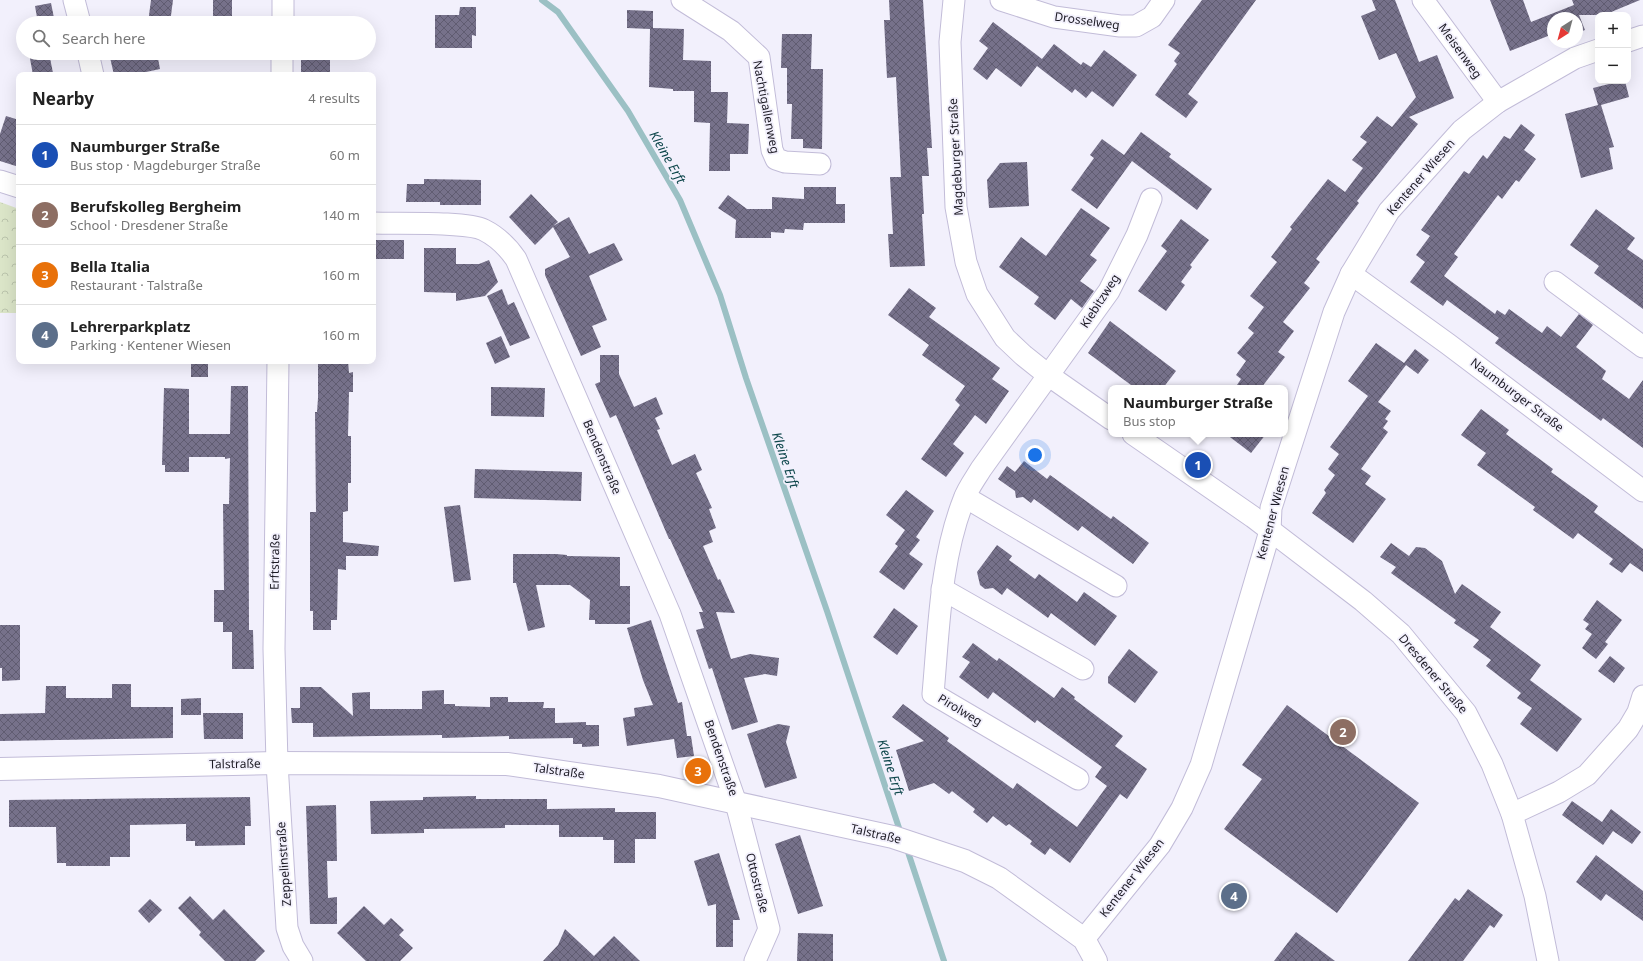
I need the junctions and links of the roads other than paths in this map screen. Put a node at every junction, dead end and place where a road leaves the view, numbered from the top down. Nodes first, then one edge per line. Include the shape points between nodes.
1 (74, 0) edge
2 (284, 0) edge
3 (682, 0) edge
4 (954, 0) edge
5 (1001, 0) edge
6 (1164, 0) edge
7 (1422, 0) edge
8 (78, 16) edge
9 (283, 16) edge
10 (1643, 36) edge
11 (1631, 40) edge
12 (1595, 51) edge
13 (89, 60) edge
14 (282, 60) edge
15 (91, 72) edge
16 (282, 72) edge
17 (1498, 102) junction
18 (820, 164) dead end
19 (0, 181) edge
20 (16, 186) edge
21 (1151, 199) dead end
22 (376, 223) edge
23 (1350, 274) junction
24 (1555, 282) dead end
25 (1643, 347) edge
26 (278, 364) edge
27 (1048, 375) junction
28 (1108, 417) edge
29 (1137, 437) edge
30 (1643, 491) edge
31 (964, 497) junction
32 (1270, 531) junction
33 (1116, 586) dead end
34 (942, 589) junction
35 (1083, 669) dead end
36 (1643, 696) edge
37 (277, 763) junction
38 (0, 769) edge
39 (1078, 779) dead end
40 (736, 804) junction
41 (1512, 814) junction
42 (1084, 939) junction
43 (302, 961) edge
44 (755, 961) edge
45 (1096, 961) edge
46 (1548, 961) edge

1 - 8 street
2 - 9 street
3 - 18 street, Nachtigallenweg via 731,31 759,57 772,150 776,159
4 - 27 street, Magdeburger Straße via 950,42 956,207 966,262 977,294 1005,338
5 - 6 street, Drosselweg via 1054,17 1120,26 1136,26 1152,17
7 - 17 street, Meisenweg
10 - 11 street
12 - 17 street, Kentener Wiesen via 1575,58
13 - 15 street
14 - 16 street
17 - 23 street, Kentener Wiesen via 1462,130 1389,211
19 - 20 street
21 - 27 street, Kiebitzweg via 1137,235 1109,291
22 - 40 street, Bendenstraße via 464,225 483,229 504,243 516,259 670,614
23 - 30 street, Naumburger Straße via 1455,349
23 - 32 street, Kentener Wiesen via 1334,312 1271,508
24 - 25 street
26 - 37 street, Erftstraße via 274,649
27 - 28 street, Magdeburger Straße
27 - 31 street, Pirolweg
29 - 32 street
31 - 33 street
31 - 34 street, Pirolweg via 951,540
32 - 41 street, Dresdener Straße via 1363,601 1401,634 1466,713 1492,764
32 - 42 street, Kentener Wiesen via 1201,765 1182,808 1160,846
34 - 35 street
34 - 39 street, Pirolweg via 932,694
36 - 41 street via 1638,712 1628,729 1587,775 1559,792
37 - 38 street, Talstraße
37 - 40 street, Talstraße via 507,764 660,786
37 - 43 street, Zeppelinstraße via 288,928 293,946
40 - 42 street, Talstraße via 893,837 965,861 999,878
40 - 44 street, Ottostraße via 768,929
41 - 46 street, Dresdener Straße via 1535,896
42 - 45 street

